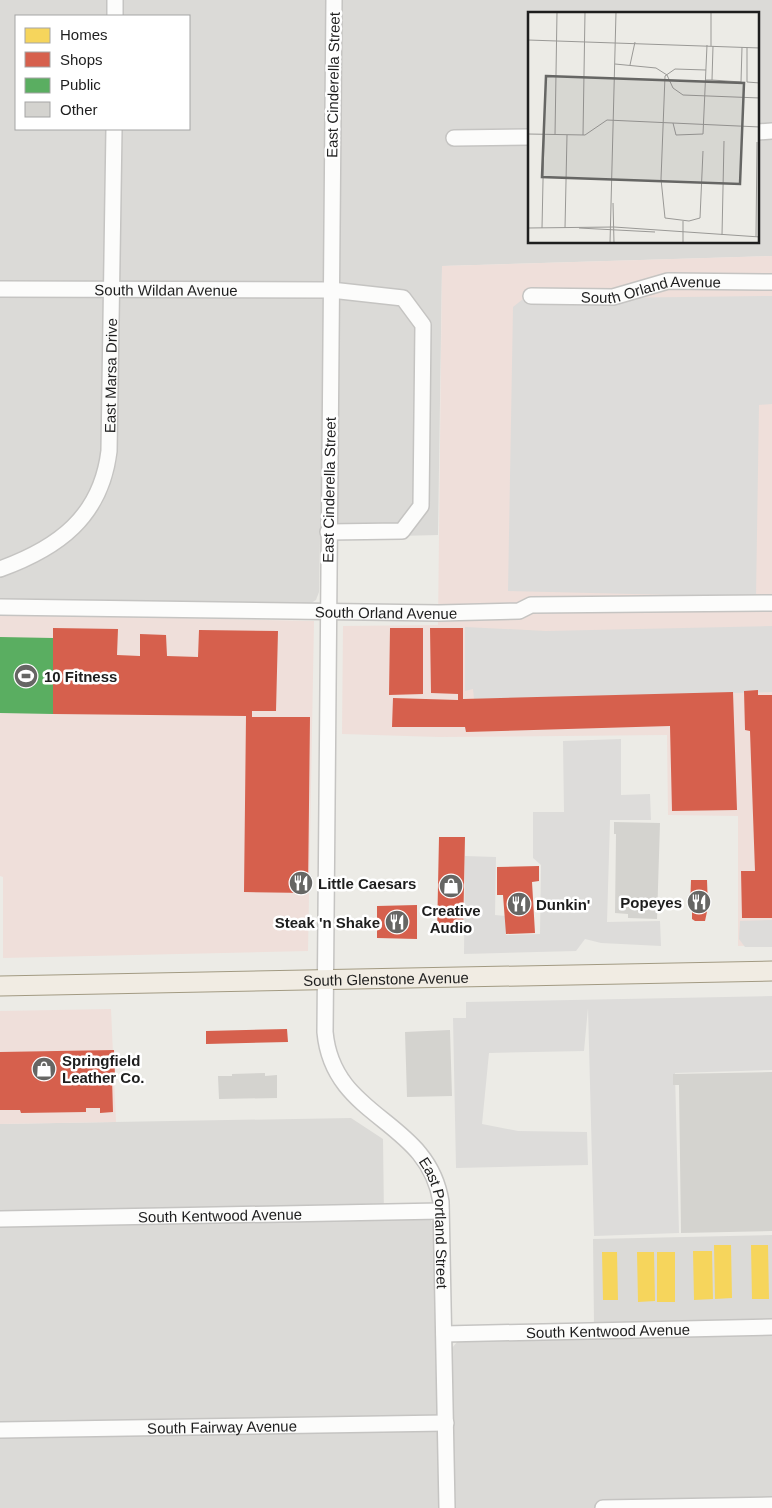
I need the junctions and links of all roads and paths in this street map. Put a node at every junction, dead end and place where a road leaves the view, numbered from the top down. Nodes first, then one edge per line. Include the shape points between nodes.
1 (115, 0) edge
2 (334, 0) edge
3 (115, 15) edge
4 (114, 130) edge
5 (528, 137) edge
6 (454, 138) dead end
7 (772, 282) edge
8 (0, 289) edge
9 (112, 289) junction
10 (331, 290) junction
11 (531, 296) dead end
12 (328, 532) junction
13 (0, 569) edge
14 (772, 602) edge
15 (0, 607) edge
16 (328, 611) junction
17 (772, 971) edge
18 (324, 979) junction
19 (0, 986) edge
20 (441, 1211) junction
21 (0, 1219) edge
22 (772, 1327) edge
23 (444, 1334) junction
24 (446, 1423) junction
25 (0, 1430) edge
26 (772, 1505) edge
27 (447, 1508) edge
28 (603, 1508) edge

1 - 3 street
2 - 10 street, East Cinderella Street
4 - 9 street, East Marsa Drive
5 - 6 street
7 - 11 street, South Orland Avenue via 668,281 613,297
8 - 9 street, South Wildan Avenue
9 - 10 street, South Wildan Avenue
9 - 13 street, East Marsa Drive via 109,451 101,486 63,538 27,559
10 - 12 street, East Cinderella Street
10 - 12 street, South Wildan Avenue via 403,298 422,325 421,506 402,530
12 - 16 street, East Cinderella Street
14 - 16 street, South Orland Avenue via 531,605 519,611 440,614
15 - 16 street, South Orland Avenue
16 - 18 street, East Cinderella Street
17 - 18 main road, South Glenstone Avenue
18 - 19 main road, South Glenstone Avenue
18 - 20 street, East Portland Street via 326,1044 334,1068 356,1098 406,1137 421,1154 437,1183
20 - 21 street, South Kentwood Avenue
20 - 23 street, East Portland Street
22 - 23 street, South Kentwood Avenue
23 - 24 street, East Portland Street
24 - 25 street, South Fairway Avenue
24 - 27 street, East Portland Street
26 - 28 street

